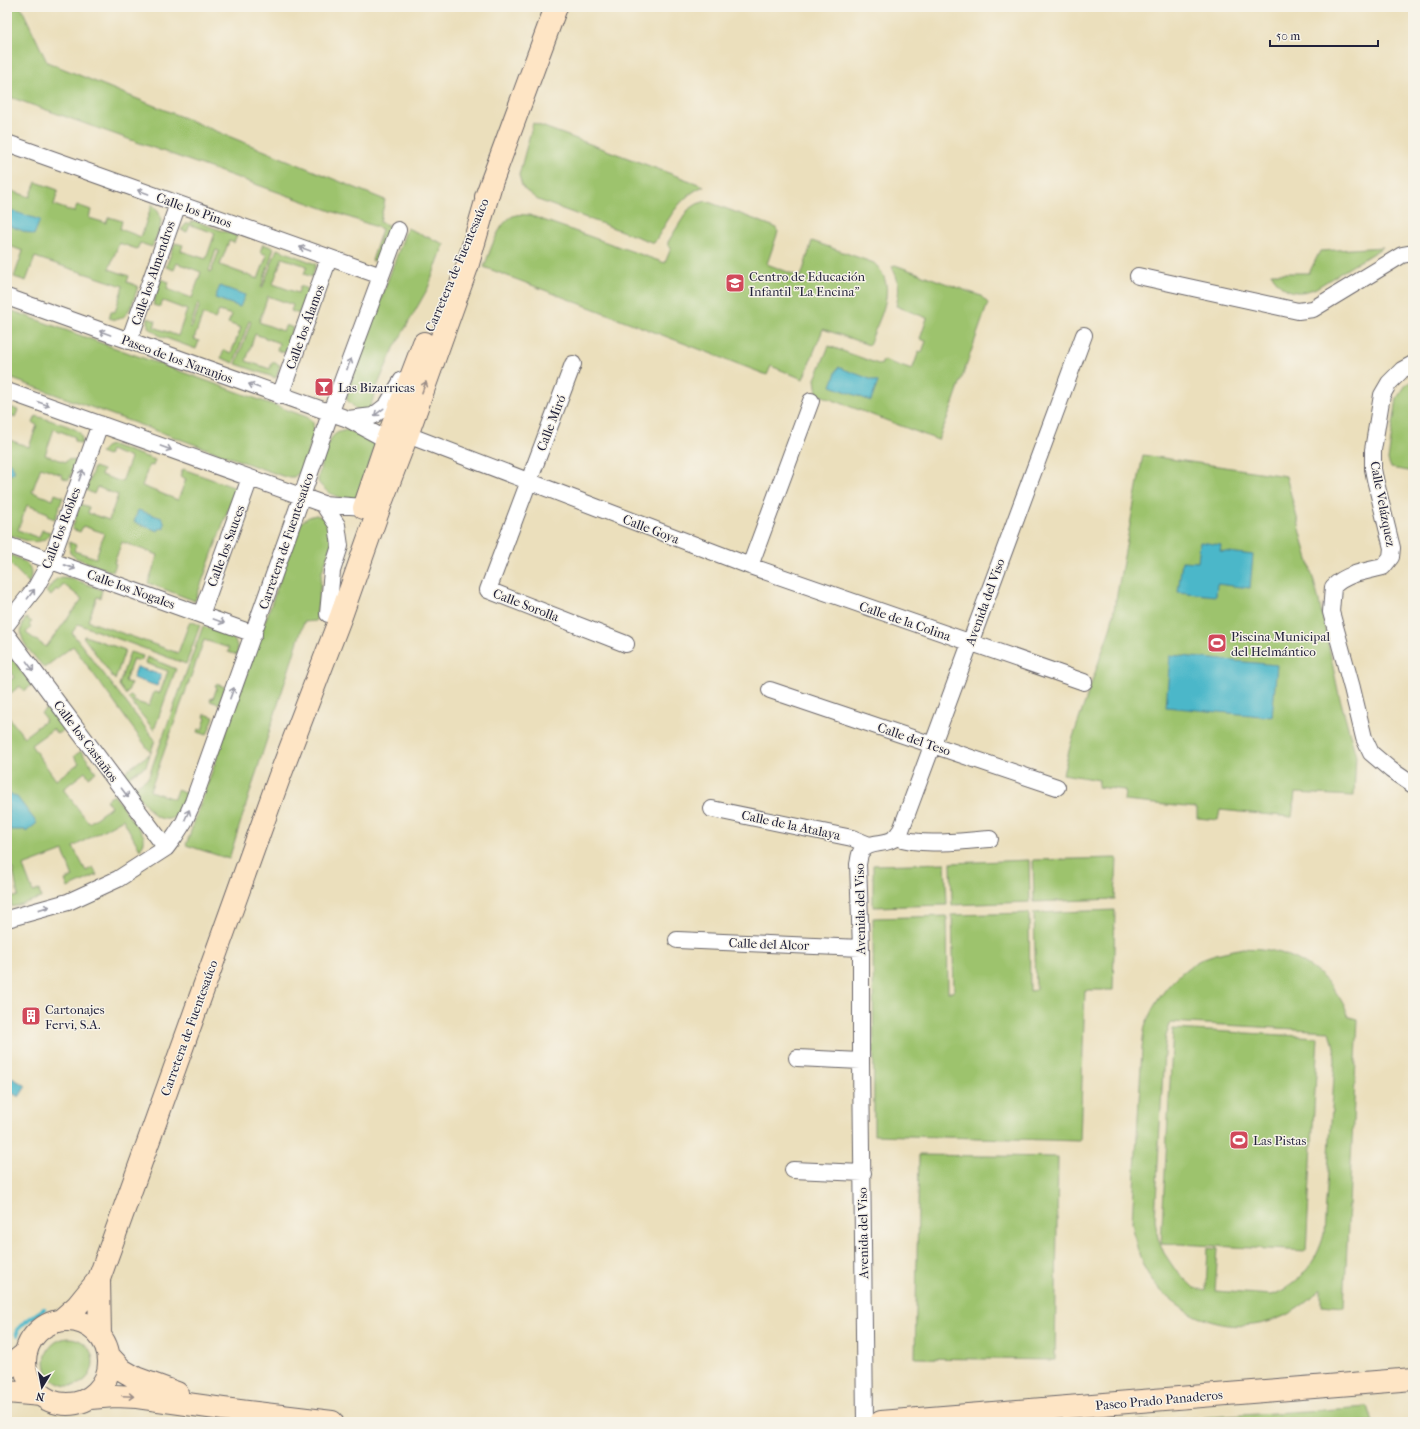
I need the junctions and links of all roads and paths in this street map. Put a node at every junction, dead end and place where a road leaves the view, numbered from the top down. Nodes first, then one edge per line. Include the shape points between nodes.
1 (556, 7) edge
2 (7, 143) edge
3 (491, 184) junction
4 (178, 204) junction
5 (398, 230) dead end
6 (1413, 252) edge
7 (330, 258) junction
8 (381, 276) junction
9 (1138, 276) dead end
10 (7, 297) edge
11 (1084, 335) dead end
12 (129, 341) junction
13 (423, 345) junction
14 (573, 364) dead end
15 (1413, 364) edge
16 (7, 391) edge
17 (280, 396) junction
18 (811, 401) dead end
19 (330, 414) junction
20 (348, 420) junction
21 (100, 424) junction
22 (396, 439) junction
23 (250, 478) junction
24 (528, 482) junction
25 (302, 496) junction
26 (323, 504) junction
27 (373, 505) junction
28 (7, 545) edge
29 (51, 560) junction
30 (750, 566) junction
31 (201, 614) junction
32 (328, 614) junction
33 (7, 624) edge
34 (254, 634) junction
35 (7, 635) edge
36 (626, 644) dead end
37 (970, 644) junction
38 (1084, 682) dead end
39 (770, 690) dead end
40 (932, 745) junction
41 (279, 778) junction
42 (1413, 785) edge
43 (1057, 787) dead end
44 (712, 809) dead end
45 (895, 837) junction
46 (990, 840) dead end
47 (869, 845) junction
48 (166, 848) junction
49 (7, 919) edge
50 (677, 940) dead end
51 (861, 948) junction
52 (797, 1058) dead end
53 (861, 1061) junction
54 (793, 1170) dead end
55 (862, 1174) junction
56 (99, 1279) junction
57 (60, 1321) junction
58 (100, 1336) junction
59 (26, 1353) junction
60 (109, 1356) junction
61 (7, 1368) edge
62 (1413, 1379) edge
63 (7, 1392) edge
64 (41, 1395) junction
65 (90, 1398) junction
66 (223, 1409) junction
67 (332, 1422) edge
68 (865, 1422) edge
69 (881, 1422) edge

1 - 3 main road, Carretera de Fuentesaúco
4 -> 2 street, Calle los Pinos
3 - 13 main road, Carretera de Fuentesaúco
22 -> 3 main road, Carretera de Fuentesaúco via 467,267
7 -> 4 street, Calle los Pinos
4 - 12 street, Calle los Almendros
5 - 8 street, Carretera de Fuentesaúco
6 - 9 street via 1402,255 1312,309 1298,311
7 - 8 street, Calle los Pinos
7 - 17 street, Calle los Álamos
19 -> 8 street, Carretera de Fuentesaúco
12 -> 10 street, Paseo de los Naranjos
11 - 37 street, Avenida del Viso
17 -> 12 street, Paseo de los Naranjos
13 -> 20 street, Paseo de los Naranjos via 387,405 373,416
13 - 22 main road, Carretera de Fuentesaúco via 406,390
14 - 24 street, Calle Miró
15 - 42 street, Calle Velázquez via 1402,370 1389,383 1382,396 1374,450 1373,469 1392,548 1391,557 1383,568 1339,580 1333,586 1331,612 1368,748 1391,770
16 -> 21 street
17 - 19 street, Paseo de los Naranjos
18 - 30 street
19 - 20 street, Paseo de los Naranjos
19 - 25 street, Carretera de Fuentesaúco
20 - 22 street, Paseo de los Naranjos
21 -> 23 street
29 -> 21 street, Calle los Robles
22 - 24 street, Calle Goya via 413,437
22 - 27 main road
23 - 25 street
23 - 31 street, Calle los Sauces
24 - 30 street, Calle Goya
24 - 36 street, Calle Sorolla via 488,590
25 - 26 street
25 - 34 street, Carretera de Fuentesaúco
26 - 27 street
26 - 32 street via 337,525 340,546 332,571
27 - 32 main road, Carretera de Fuentesaúco
27 - 41 main road, Carretera de Fuentesaúco via 358,568
28 - 29 street, Calle los Nogales
29 -> 31 street, Calle los Nogales
33 -> 29 street, Calle los Robles via 36,587
30 - 37 street, Calle de la Colina
31 -> 34 street, Calle los Nogales
32 - 41 main road, Carretera de Fuentesaúco
48 -> 34 street, Carretera de Fuentesaúco via 184,822 193,802
35 -> 48 street, Calle los Castaños
37 - 38 street, Calle de la Colina
37 - 40 street, Avenida del Viso
39 - 40 street, Calle del Teso
40 - 43 street, Calle del Teso
40 - 45 street, Avenida del Viso via 900,830
41 - 56 main road, Carretera de Fuentesaúco
44 - 47 street, Calle de la Atalaya via 852,838
45 - 46 street via 906,841 928,842
45 - 47 street, Avenida del Viso
47 - 51 street, Avenida del Viso via 861,851 858,864
49 -> 48 street via 68,902 118,879
50 - 51 street, Calle del Alcor
51 - 53 street, Avenida del Viso
52 - 53 street
53 - 55 street, Avenida del Viso
54 - 55 street
55 - 68 street, Avenida del Viso
56 - 57 main road, Carretera de Fuentesaúco
56 - 58 main road, Carretera de Fuentesaúco
57 - 58 main road via 75,1321 89,1326
57 - 59 main road via 38,1332
58 - 60 main road
59 - 61 main road
59 - 64 main road via 26,1368 31,1383
60 - 65 main road via 108,1373 102,1387
60 - 66 main road via 122,1370 136,1378
62 - 69 main road, Paseo Prado Panaderos
63 - 64 main road
64 - 65 main road via 56,1403 65,1404
65 -> 66 main road via 137,1397
66 - 67 main road

